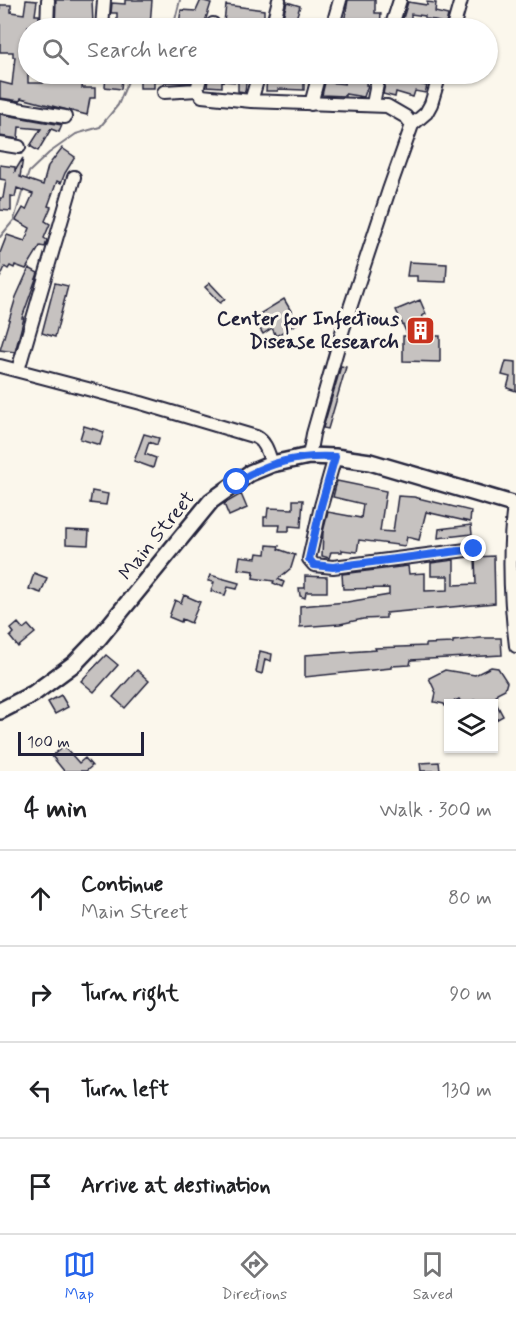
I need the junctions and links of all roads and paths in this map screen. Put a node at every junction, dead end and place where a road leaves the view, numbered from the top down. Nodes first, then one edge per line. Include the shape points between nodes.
1 (48, 0) edge
2 (104, 0) edge
3 (279, 0) edge
4 (340, 0) edge
5 (400, 0) edge
6 (460, 0) edge
7 (47, 18) edge
8 (103, 18) edge
9 (274, 18) edge
10 (335, 18) edge
11 (395, 18) edge
12 (456, 18) edge
13 (198, 84) edge
14 (256, 84) edge
15 (317, 84) edge
16 (377, 84) edge
17 (437, 84) edge
18 (197, 90) junction
19 (164, 92) dead end
20 (251, 101) junction
21 (311, 104) junction
22 (373, 104) junction
23 (0, 106) edge
24 (65, 117) dead end
25 (412, 125) junction
26 (0, 144) edge
27 (19, 147) dead end
28 (74, 177) dead end
29 (0, 366) edge
30 (18, 370) junction
31 (309, 456) junction
32 (335, 457) junction
33 (272, 464) junction
34 (515, 505) edge
35 (474, 549) dead end
36 (516, 646) edge
37 (0, 711) edge

1 - 7 street
2 - 8 street
3 - 9 street
4 - 10 street
5 - 11 street
6 - 12 street
13 - 18 street
14 - 20 street
15 - 21 street
16 - 22 street
17 - 25 street via 426,113
18 - 19 street
18 - 20 street via 206,97
20 - 21 street
21 - 22 street
22 - 25 street via 394,109
23 - 24 street
25 - 31 street via 343,329
26 - 27 street
28 - 30 street
29 - 30 street
30 - 33 street via 255,437 262,440
31 - 32 main road, Main Street
31 - 33 main road, Main Street
32 - 34 main road, Main Street via 370,462
32 - 35 street via 309,559 314,565 333,567
33 - 37 main road, Main Street via 250,473 211,501 75,663 33,694
34 - 36 street via 510,560

